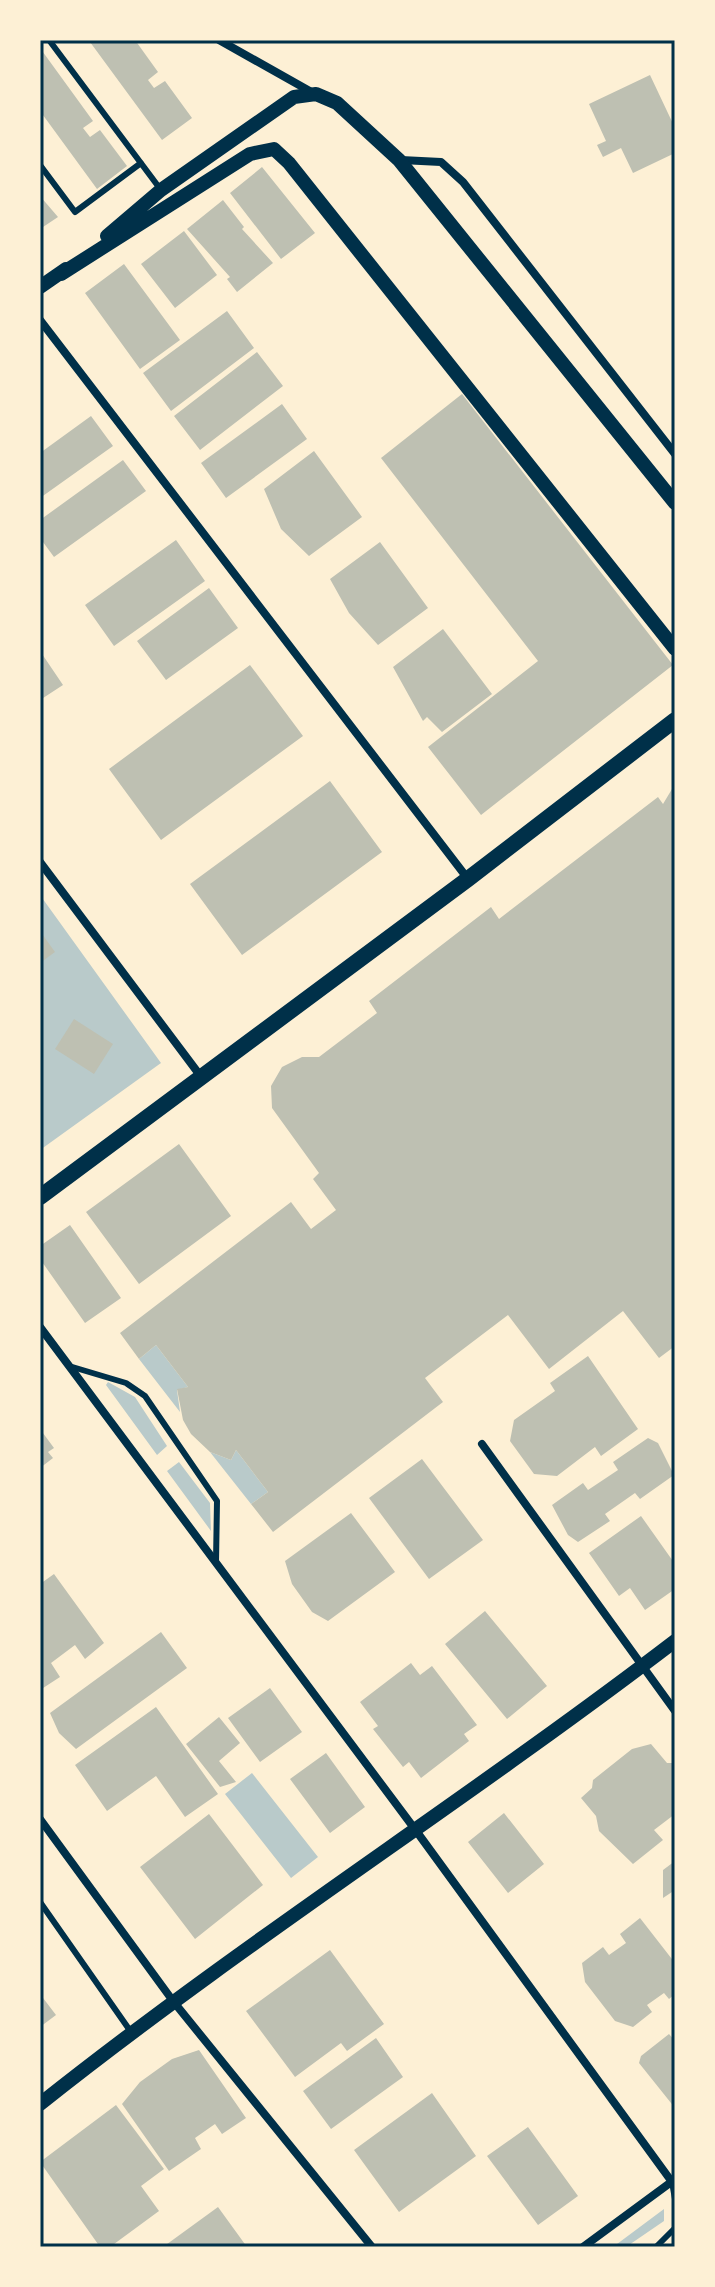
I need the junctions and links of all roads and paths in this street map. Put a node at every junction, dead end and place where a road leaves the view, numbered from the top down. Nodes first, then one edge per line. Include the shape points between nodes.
1 (49, 40) edge
2 (219, 40) edge
3 (316, 94) junction
4 (399, 160) junction
5 (141, 163) junction
6 (40, 165) edge
7 (161, 190) junction
8 (61, 274) junction
9 (40, 287) edge
10 (40, 320) edge
11 (675, 454) edge
12 (675, 503) edge
13 (675, 649) edge
14 (675, 720) edge
15 (40, 862) edge
16 (468, 879) junction
17 (202, 1078) junction
18 (40, 1197) edge
19 (40, 1327) edge
20 (69, 1366) junction
21 (482, 1444) dead end
22 (216, 1562) junction
23 (675, 1641) edge
24 (642, 1667) junction
25 (675, 1711) edge
26 (40, 1819) edge
27 (417, 1832) junction
28 (40, 1902) edge
29 (173, 2001) junction
30 (131, 2032) junction
31 (40, 2104) edge
32 (673, 2181) edge
33 (675, 2199) edge
34 (675, 2228) edge
35 (372, 2247) edge
36 (583, 2247) edge
37 (656, 2247) edge

1 - 5 lane
2 - 3 street
3 - 4 street via 337,103
3 - 7 street via 294,97
4 - 11 street via 441,162 463,182
4 - 12 street
5 - 6 lane via 75,212
5 - 7 lane
7 - 8 street
8 - 9 street
8 - 13 street via 250,154 274,149
10 - 16 street
14 - 16 main road
15 - 17 street
16 - 17 main road
17 - 18 main road
19 - 20 street
20 - 22 street
20 - 22 lane via 134,1386 145,1396 217,1501
21 - 24 street
22 - 27 street
23 - 24 street
24 - 25 street
24 - 27 street
26 - 29 street
27 - 29 street
27 - 32 street
28 - 30 lane
29 - 30 street
29 - 35 street
30 - 31 street
32 - 33 lane
32 - 36 street
34 - 37 lane

